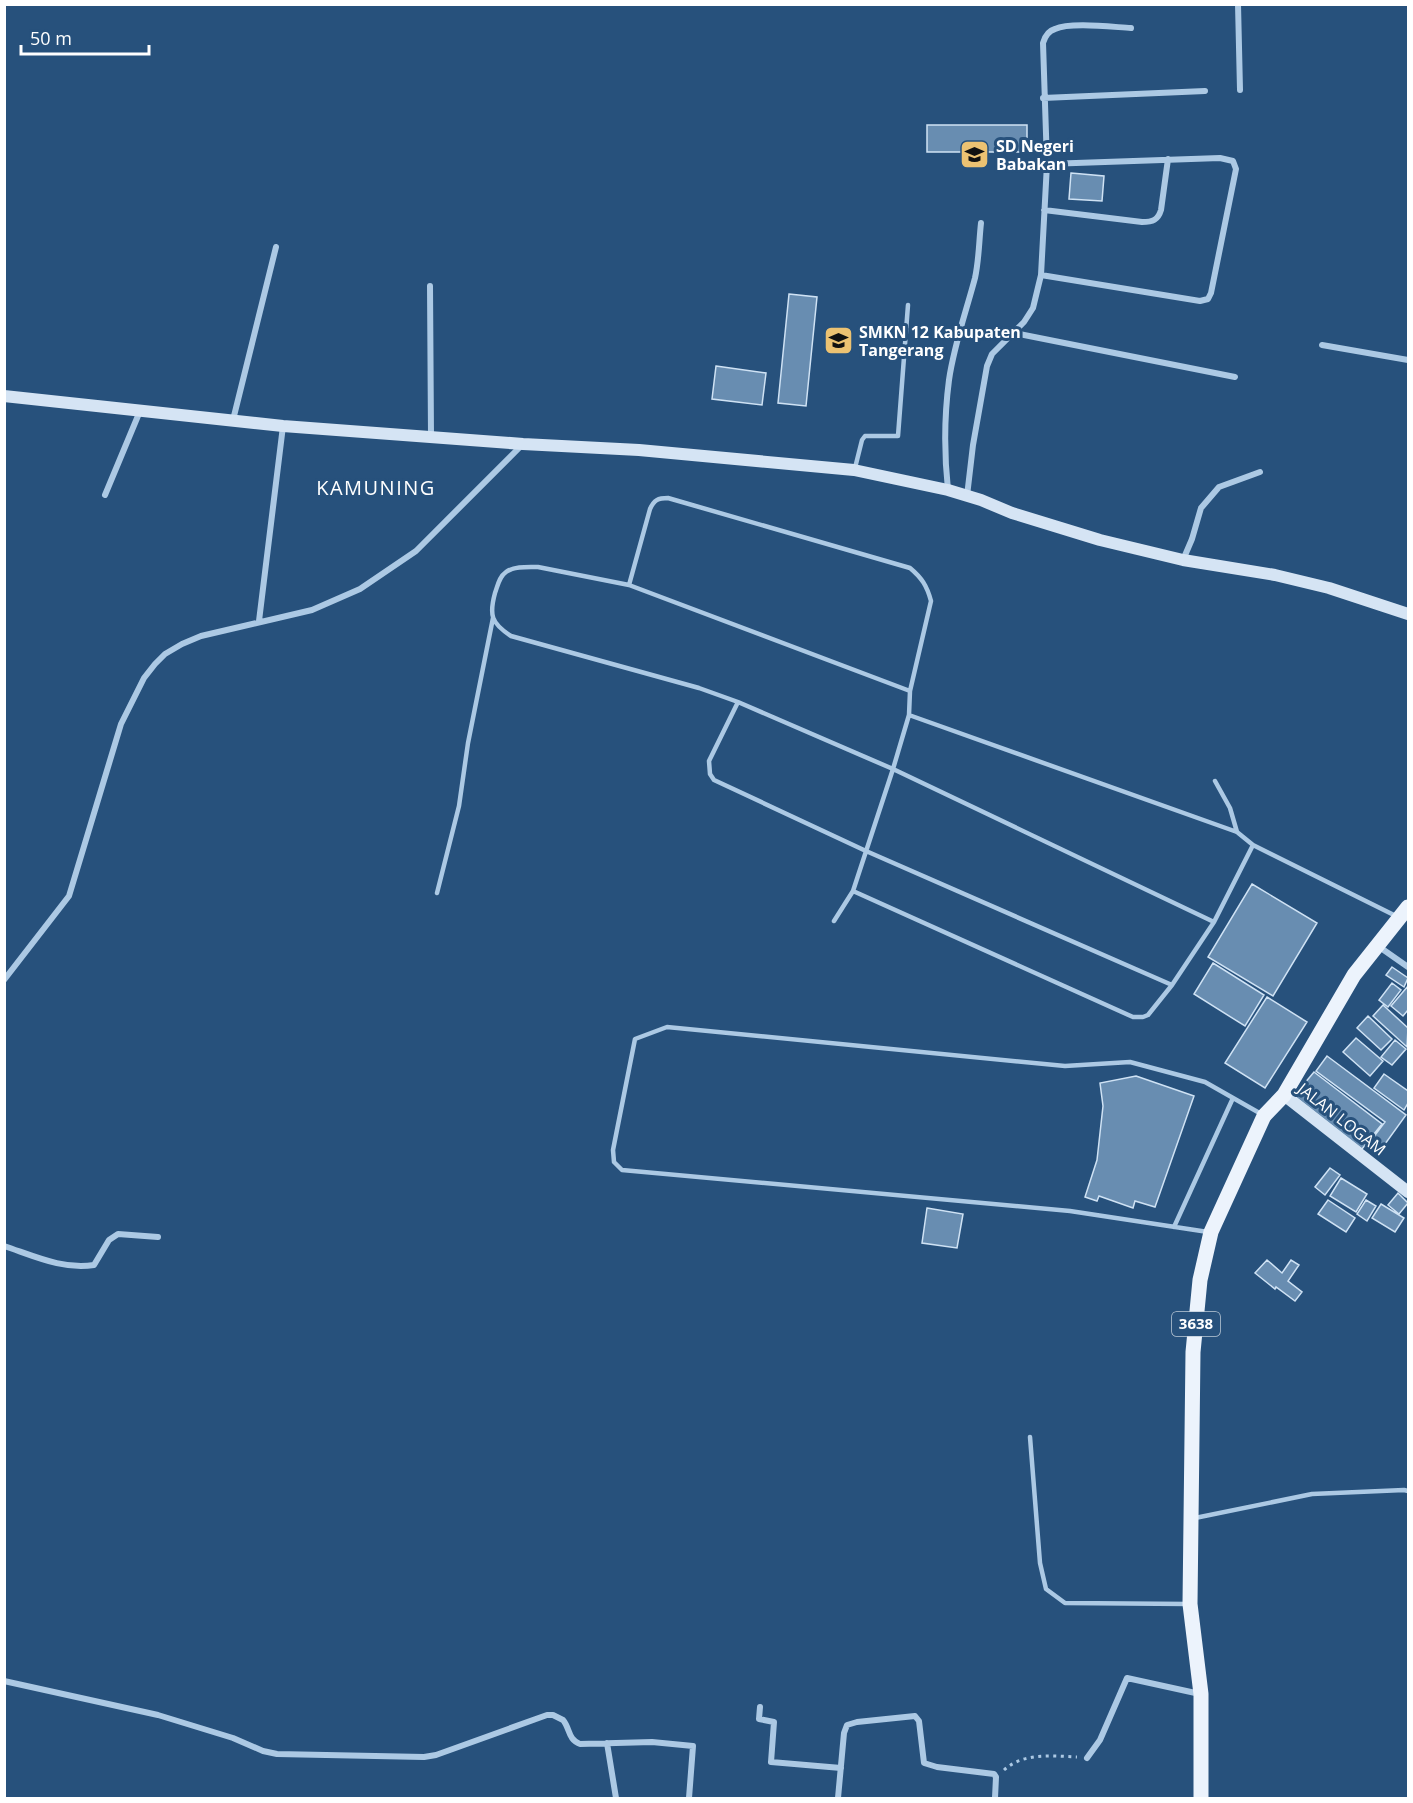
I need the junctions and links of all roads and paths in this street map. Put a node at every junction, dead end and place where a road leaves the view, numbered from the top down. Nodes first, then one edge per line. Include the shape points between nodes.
1 (1238, 4) edge
2 (1131, 28) dead end
3 (1240, 90) dead end
4 (1205, 91) dead end
5 (1043, 98) junction
6 (1168, 159) junction
7 (1047, 164) junction
8 (1044, 210) junction
9 (981, 223) dead end
10 (276, 247) dead end
11 (1041, 275) junction
12 (430, 286) dead end
13 (908, 305) dead end
14 (1014, 333) junction
15 (1322, 345) dead end
16 (1408, 360) edge
17 (1234, 377) dead end
18 (4, 396) edge
19 (140, 411) junction
20 (233, 421) junction
21 (283, 426) junction
22 (430, 436) junction
23 (523, 444) junction
24 (854, 470) junction
25 (1260, 472) dead end
26 (948, 490) junction
27 (105, 495) dead end
28 (968, 496) junction
29 (1183, 560) junction
30 (629, 585) junction
31 (1408, 614) edge
32 (493, 618) junction
33 (259, 621) junction
34 (910, 692) junction
35 (738, 702) junction
36 (909, 714) junction
37 (893, 769) junction
38 (1215, 782) dead end
39 (1236, 832) junction
40 (1253, 845) junction
41 (866, 851) junction
42 (853, 891) junction
43 (437, 893) dead end
44 (1404, 912) edge
45 (834, 921) dead end
46 (1214, 922) junction
47 (1378, 945) junction
48 (1408, 967) edge
49 (4, 980) edge
50 (1172, 986) junction
51 (1284, 1095) junction
52 (1233, 1098) junction
53 (1264, 1116) junction
54 (1408, 1192) edge
55 (1174, 1227) junction
56 (1210, 1232) junction
57 (158, 1237) dead end
58 (4, 1246) edge
59 (1030, 1437) dead end
60 (1408, 1491) edge
61 (1191, 1519) junction
62 (1190, 1604) junction
63 (4, 1681) edge
64 (1201, 1694) junction
65 (760, 1707) dead end
66 (607, 1743) junction
67 (1087, 1758) joint
68 (841, 1768) junction
69 (996, 1777) junction
70 (616, 1798) edge
71 (689, 1798) edge
72 (838, 1798) edge
73 (995, 1798) edge
74 (1202, 1798) edge

1 - 3 street
2 - 5 street via 1064,26 1050,31 1043,43
4 - 5 street
5 - 7 street
6 - 7 street
6 - 8 street via 1161,210 1150,222
6 - 11 street via 1228,159 1236,165 1208,300
7 - 8 street
8 - 11 street
9 - 26 street via 975,276 950,379 944,430
10 - 20 street
11 - 14 street via 1033,308
12 - 22 street
13 - 24 lane via 898,436 864,436
14 - 17 street
14 - 28 street via 992,354 987,366
15 - 16 street
18 - 19 street
19 - 20 street
19 - 27 street
20 - 21 street
21 - 22 street
21 - 33 street
22 - 23 street
23 - 24 street via 652,451
23 - 33 street via 416,551 360,590 312,610
24 - 26 street
25 - 29 street via 1220,488 1201,508
26 - 28 street
28 - 29 street via 1100,540
29 - 31 street via 1275,575
30 - 32 lane via 538,567 517,568 499,579 491,610
30 - 34 lane
30 - 34 lane via 650,509 659,498 910,568 928,588 931,601
32 - 35 lane via 511,636
32 - 43 lane via 459,806
33 - 49 street via 182,644 160,659 144,678 121,724 69,896
34 - 36 lane
35 - 37 lane
35 - 41 lane via 710,761 714,780
36 - 37 lane
36 - 39 lane
37 - 41 lane
37 - 46 lane
38 - 39 lane via 1230,808
39 - 40 lane
40 - 44 lane
40 - 46 lane
41 - 42 lane
41 - 50 lane
42 - 45 lane
42 - 50 lane via 1133,1017 1148,1015
44 - 47 main road, 3638
46 - 50 lane
47 - 48 street
47 - 51 main road, 3638 via 1354,975
51 - 53 main road, 3638
51 - 54 street, JALAN LOGAM
52 - 53 lane
52 - 55 lane
52 - 55 lane via 1204,1082 1130,1062 1065,1066 667,1027 635,1039 613,1150 614,1162 622,1170 1070,1211
53 - 56 main road, 3638
55 - 56 lane
56 - 61 main road, 3638 via 1200,1280 1194,1352
57 - 58 street via 118,1234 109,1240 94,1265 79,1268
59 - 62 lane via 1040,1563 1046,1589 1065,1604
60 - 61 lane via 1312,1494
61 - 62 main road, 3638
62 - 64 main road, 3638
63 - 66 street via 158,1715 263,1751 292,1755 424,1757 547,1715 563,1720 575,1742
64 - 67 street via 1127,1678 1100,1740
64 - 74 main road, 3638
65 - 68 street via 759,1719 774,1722 771,1762
66 - 70 street
66 - 71 street via 693,1746
67 - 69 path via 1043,1756 1017,1760
68 - 69 street via 847,1725 915,1716 924,1763 988,1772
68 - 72 street
69 - 73 street

